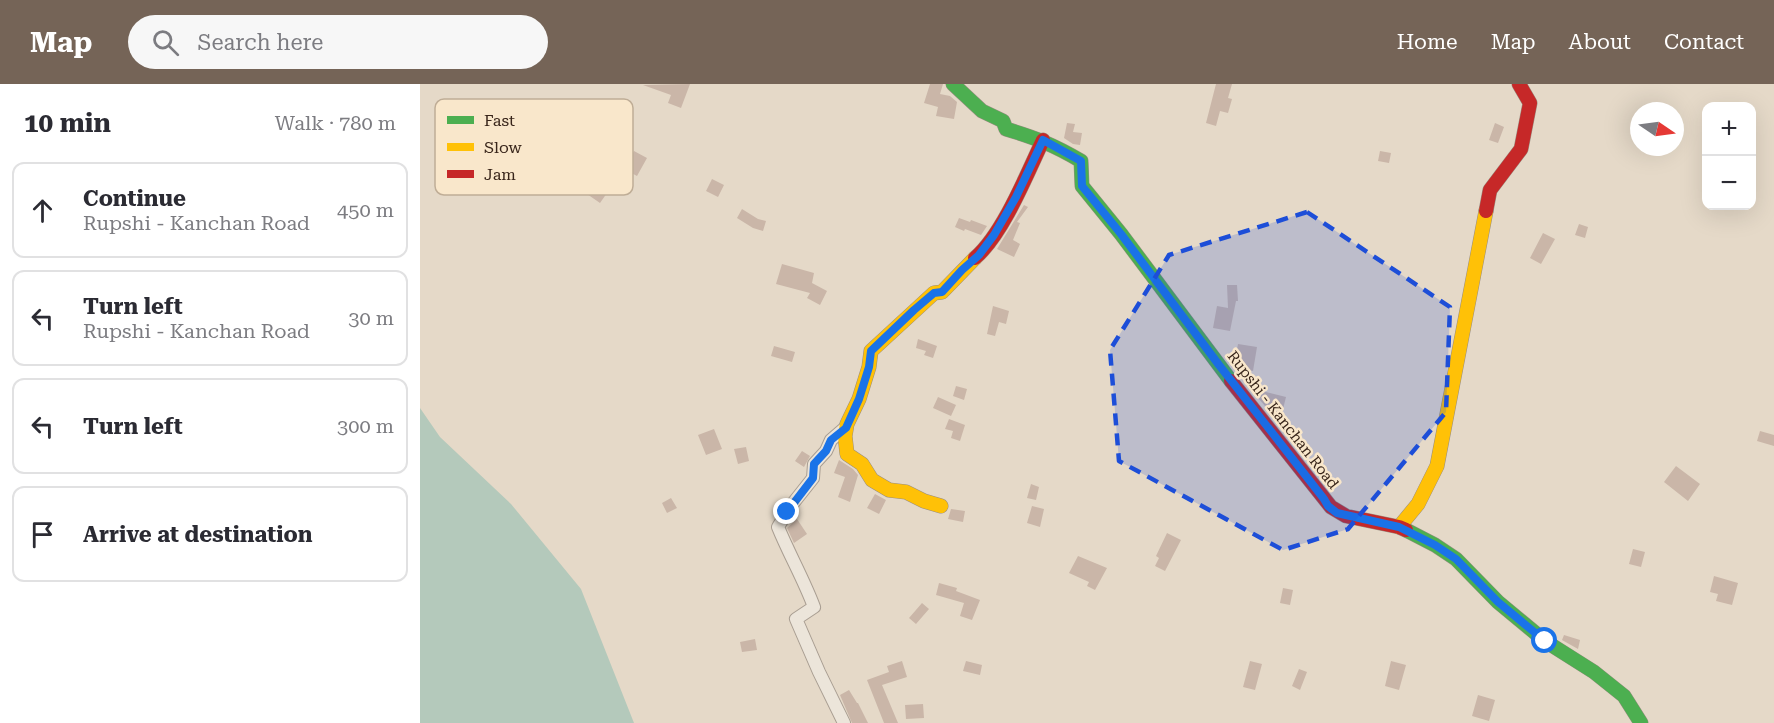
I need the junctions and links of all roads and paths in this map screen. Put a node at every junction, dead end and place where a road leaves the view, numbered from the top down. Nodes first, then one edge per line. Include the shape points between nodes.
1 (953, 84) edge
2 (1519, 84) edge
3 (1043, 140) junction
4 (846, 428) junction
5 (941, 506) dead end
6 (1399, 527) junction
7 (844, 723) edge
8 (1641, 723) edge

1 - 3 street, Rupshi - Kanchan Road via 982,111 1003,121 1006,129
2 - 6 street via 1530,103 1521,150 1490,190 1437,466 1418,504
3 - 4 street via 1016,197 979,255 942,292 934,293 871,351 859,399
3 - 6 street, Rupshi - Kanchan Road via 1081,161 1082,186 1328,506 1337,513
4 - 5 street via 847,454 860,460 872,480 889,490 906,492
4 - 7 street via 831,440 814,464 813,478 778,527 814,607 796,619
6 - 8 street, Rupshi - Kanchan Road via 1456,559 1498,602 1545,641 1624,696

